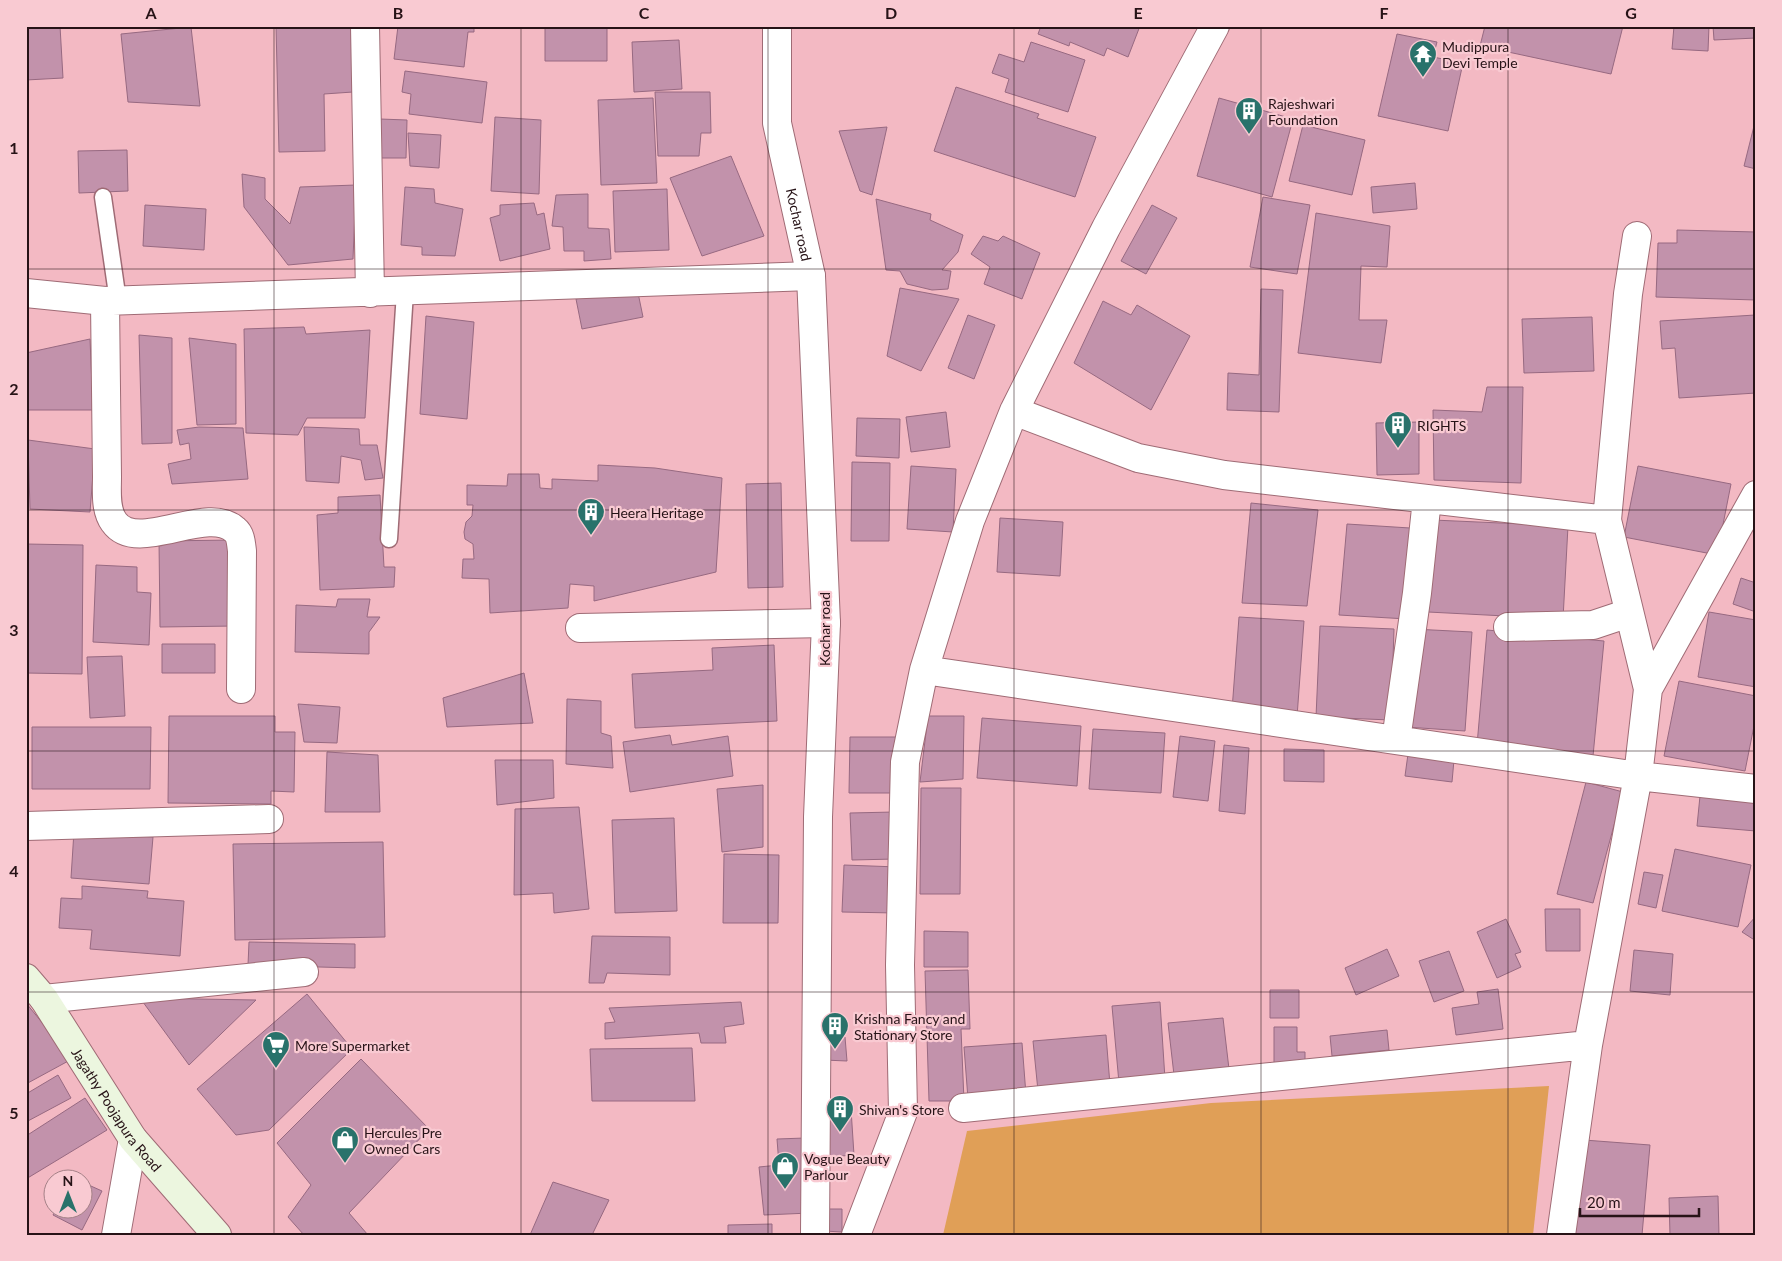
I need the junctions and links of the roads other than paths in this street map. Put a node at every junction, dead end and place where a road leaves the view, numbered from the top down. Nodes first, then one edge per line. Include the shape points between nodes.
1 (365, 26) edge
2 (778, 26) edge
3 (1215, 26) edge
4 (103, 197) dead end
5 (1637, 236) dead end
6 (811, 276) junction
7 (405, 292) junction
8 (26, 293) edge
9 (370, 293) junction
10 (111, 301) junction
11 (1014, 411) junction
12 (1756, 495) edge
13 (1427, 499) junction
14 (1607, 520) junction
15 (389, 540) dead end
16 (1630, 613) junction
17 (826, 623) junction
18 (1508, 627) dead end
19 (580, 628) dead end
20 (924, 670) junction
21 (241, 689) dead end
22 (1648, 689) junction
23 (1396, 740) junction
24 (1638, 776) junction
25 (1756, 789) edge
26 (269, 819) dead end
27 (26, 826) edge
28 (304, 972) dead end
29 (26, 978) edge
30 (44, 999) junction
31 (1588, 1044) junction
32 (963, 1108) dead end
33 (133, 1139) junction
34 (116, 1235) edge
35 (217, 1235) edge
36 (815, 1235) edge
37 (856, 1235) edge
38 (1561, 1235) edge

1 - 9 street
2 - 6 street, Kochar road via 778,123
3 - 11 street via 1106,228
4 - 10 lane
5 - 14 street via 1628,294
6 - 7 street
6 - 17 street, Kochar road
7 - 9 street
7 - 15 lane
8 - 10 street
9 - 10 street
10 - 21 street via 107,477 108,504 113,522 122,530 141,535 214,522 235,530 242,551
11 - 13 street via 1138,458 1224,475
11 - 20 street via 970,521
12 - 22 street
13 - 14 street
13 - 23 street via 1418,593
14 - 16 street
16 - 18 street via 1593,625
16 - 22 street
17 - 19 street
17 - 36 street, Kochar road via 818,817
20 - 23 street
20 - 37 street via 905,762 900,965 903,1112
22 - 24 street
23 - 24 street
24 - 25 street
24 - 31 street
26 - 27 street
28 - 30 street
29 - 30 main road, Jagathy Poojapura Road
30 - 33 main road, Jagathy Poojapura Road
31 - 32 street
31 - 38 street
33 - 34 street
33 - 35 main road, Jagathy Poojapura Road

